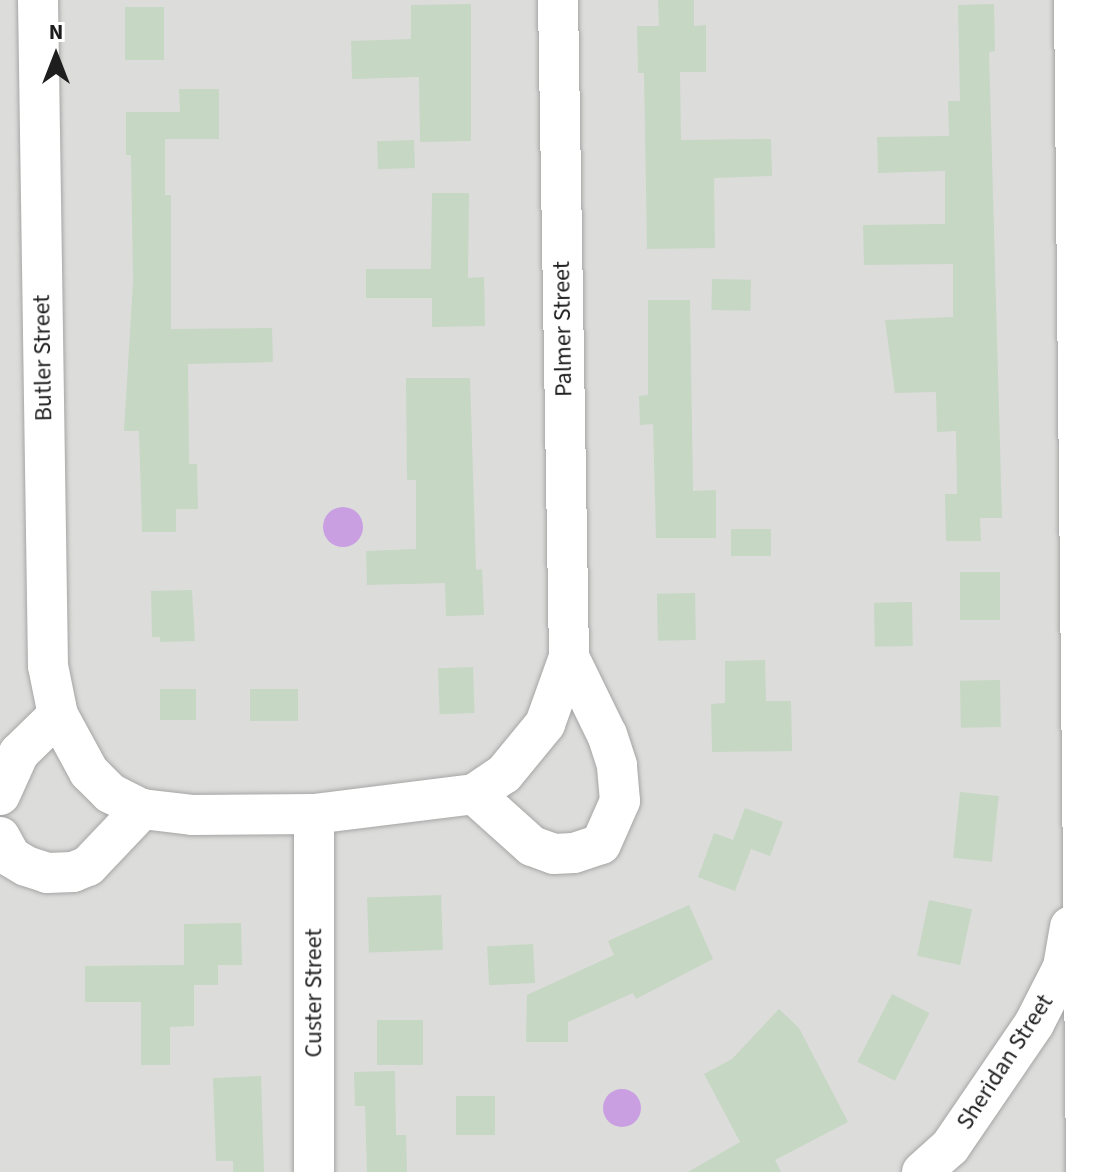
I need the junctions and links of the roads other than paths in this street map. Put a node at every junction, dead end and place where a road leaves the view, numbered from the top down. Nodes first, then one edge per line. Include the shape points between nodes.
1 (38, 0) edge
2 (558, 0) edge
3 (1074, 0) edge
4 (569, 657) junction
5 (58, 715) junction
6 (474, 794) junction
7 (0, 795) edge
8 (142, 809) junction
9 (314, 814) junction
10 (0, 837) edge
11 (1085, 845) junction
12 (314, 1172) edge
13 (922, 1172) edge
14 (1086, 1172) edge

1 - 5 street, Butler Street via 48,666
2 - 4 street, Palmer Street
3 - 11 street, Sheridan Street
4 - 6 street, Palmer Street via 545,724 504,774
4 - 6 street, Palmer Street via 617,765 620,801 601,844 554,854 532,846
5 - 7 street via 19,753
5 - 8 street, Butler Street via 89,772 110,793
6 - 9 street, Palmer Street
8 - 9 street, Butler Street via 192,815
8 - 10 street via 88,866 73,872 47,873 26,866 11,857
9 - 12 street, Custer Street
11 - 13 street, Sheridan Street via 1063,967 1034,1024 950,1147
11 - 14 street, Sheridan Street

